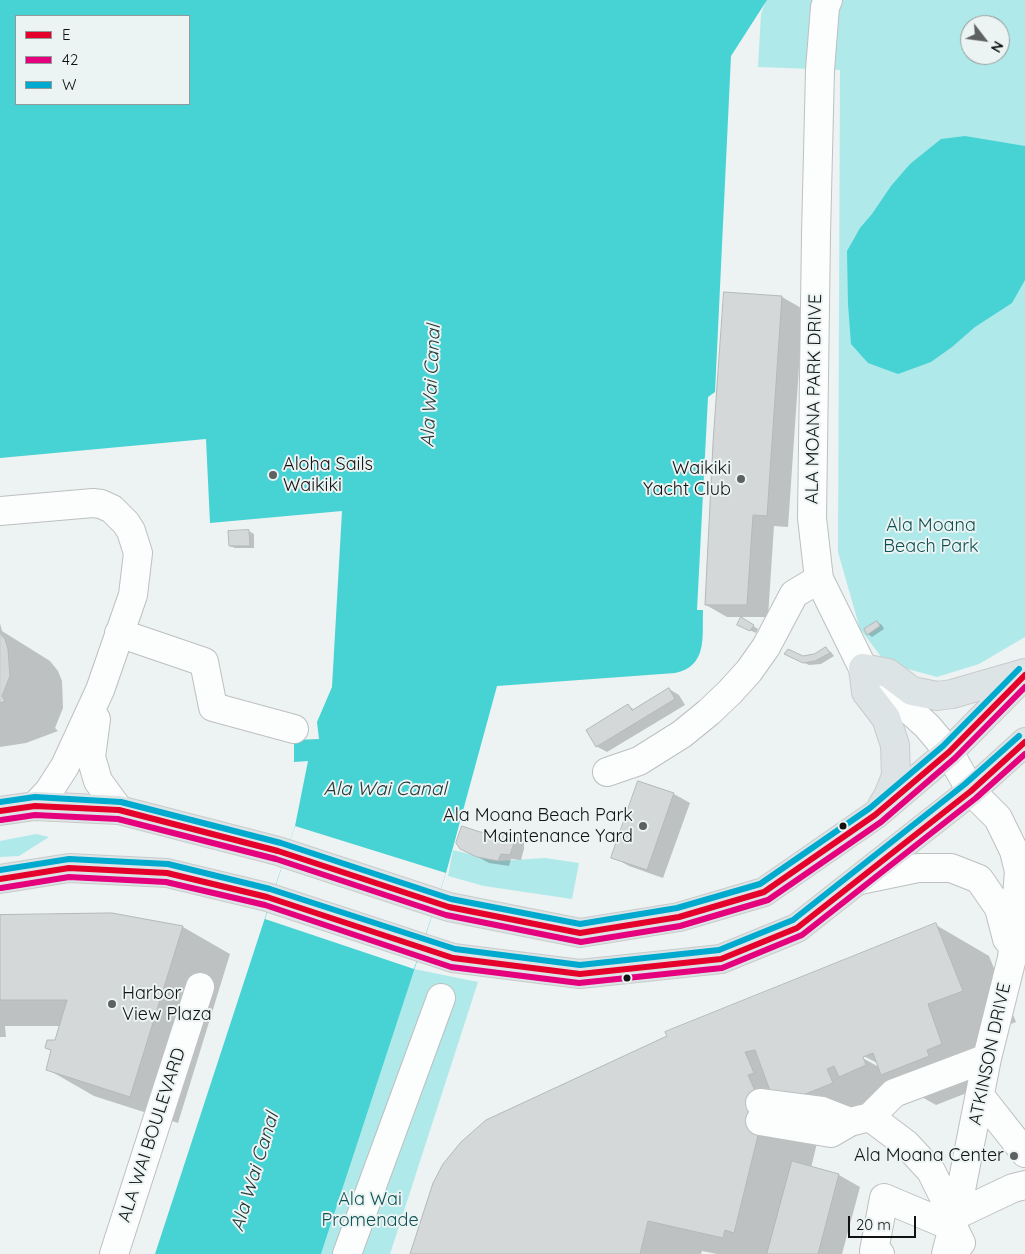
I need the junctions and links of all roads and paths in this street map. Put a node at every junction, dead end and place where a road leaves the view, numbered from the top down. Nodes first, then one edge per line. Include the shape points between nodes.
1 (828, 0) edge
2 (0, 511) edge
3 (819, 579) junction
4 (119, 633) junction
5 (863, 668) junction
6 (1025, 674) edge
7 (100, 690) junction
8 (294, 729) dead end
9 (1025, 742) edge
10 (949, 752) junction
11 (607, 772) dead end
12 (971, 791) junction
13 (35, 806) junction
14 (119, 810) junction
15 (0, 811) edge
16 (876, 815) junction
17 (0, 879) edge
18 (860, 880) junction
19 (1025, 932) edge
20 (1012, 958) junction
21 (200, 988) dead end
22 (441, 998) dead end
23 (987, 1058) junction
24 (980, 1096) junction
25 (760, 1112) dead end
26 (860, 1119) junction
27 (1025, 1152) edge
28 (1025, 1185) edge
29 (955, 1221) junction
30 (114, 1254) edge
31 (347, 1254) edge
32 (880, 1254) edge
33 (946, 1254) edge
34 (965, 1254) edge

1 - 3 street, ALA MOANA PARK DRIVE via 820,70 816,235 812,518
2 - 4 street via 97,503 116,512 131,531 138,553 132,595
3 - 5 street, ALA MOANA PARK DRIVE
3 - 11 street via 794,594 766,647 749,671 710,712 639,761
4 - 7 street
4 - 8 street via 204,662 213,707
5 - 6 main road via 888,673 912,691 937,696
5 - 10 street, ALA MOANA PARK DRIVE via 927,726
5 - 16 main road via 866,692 886,718 895,745 896,776
6 - 10 main road
7 - 13 street via 66,766
7 - 14 street via 90,757 98,781
9 - 12 main road
10 - 12 street, ATKINSON DRIVE
10 - 16 main road
12 - 18 main road
12 - 20 street, ATKINSON DRIVE via 998,818 1020,871
13 - 14 main road
13 - 15 main road
14 - 16 main road via 278,851 449,907 580,933 679,917 764,892
17 - 18 main road via 69,868 167,873 267,897 453,958 580,974 721,959 797,928
18 - 20 street via 918,868 951,868 979,879 999,908
19 - 20 street
20 - 23 street, ATKINSON DRIVE
21 - 30 street, ALA WAI BOULEVARD
22 - 31 street
23 - 24 street, ATKINSON DRIVE
23 - 26 street via 894,1093
24 - 27 street
24 - 29 street, ATKINSON DRIVE
25 - 26 street via 822,1111
26 - 29 street via 906,1144 932,1171
28 - 29 street via 1013,1188
29 - 32 street via 884,1198 874,1251
29 - 33 street, ATKINSON DRIVE
29 - 34 street

